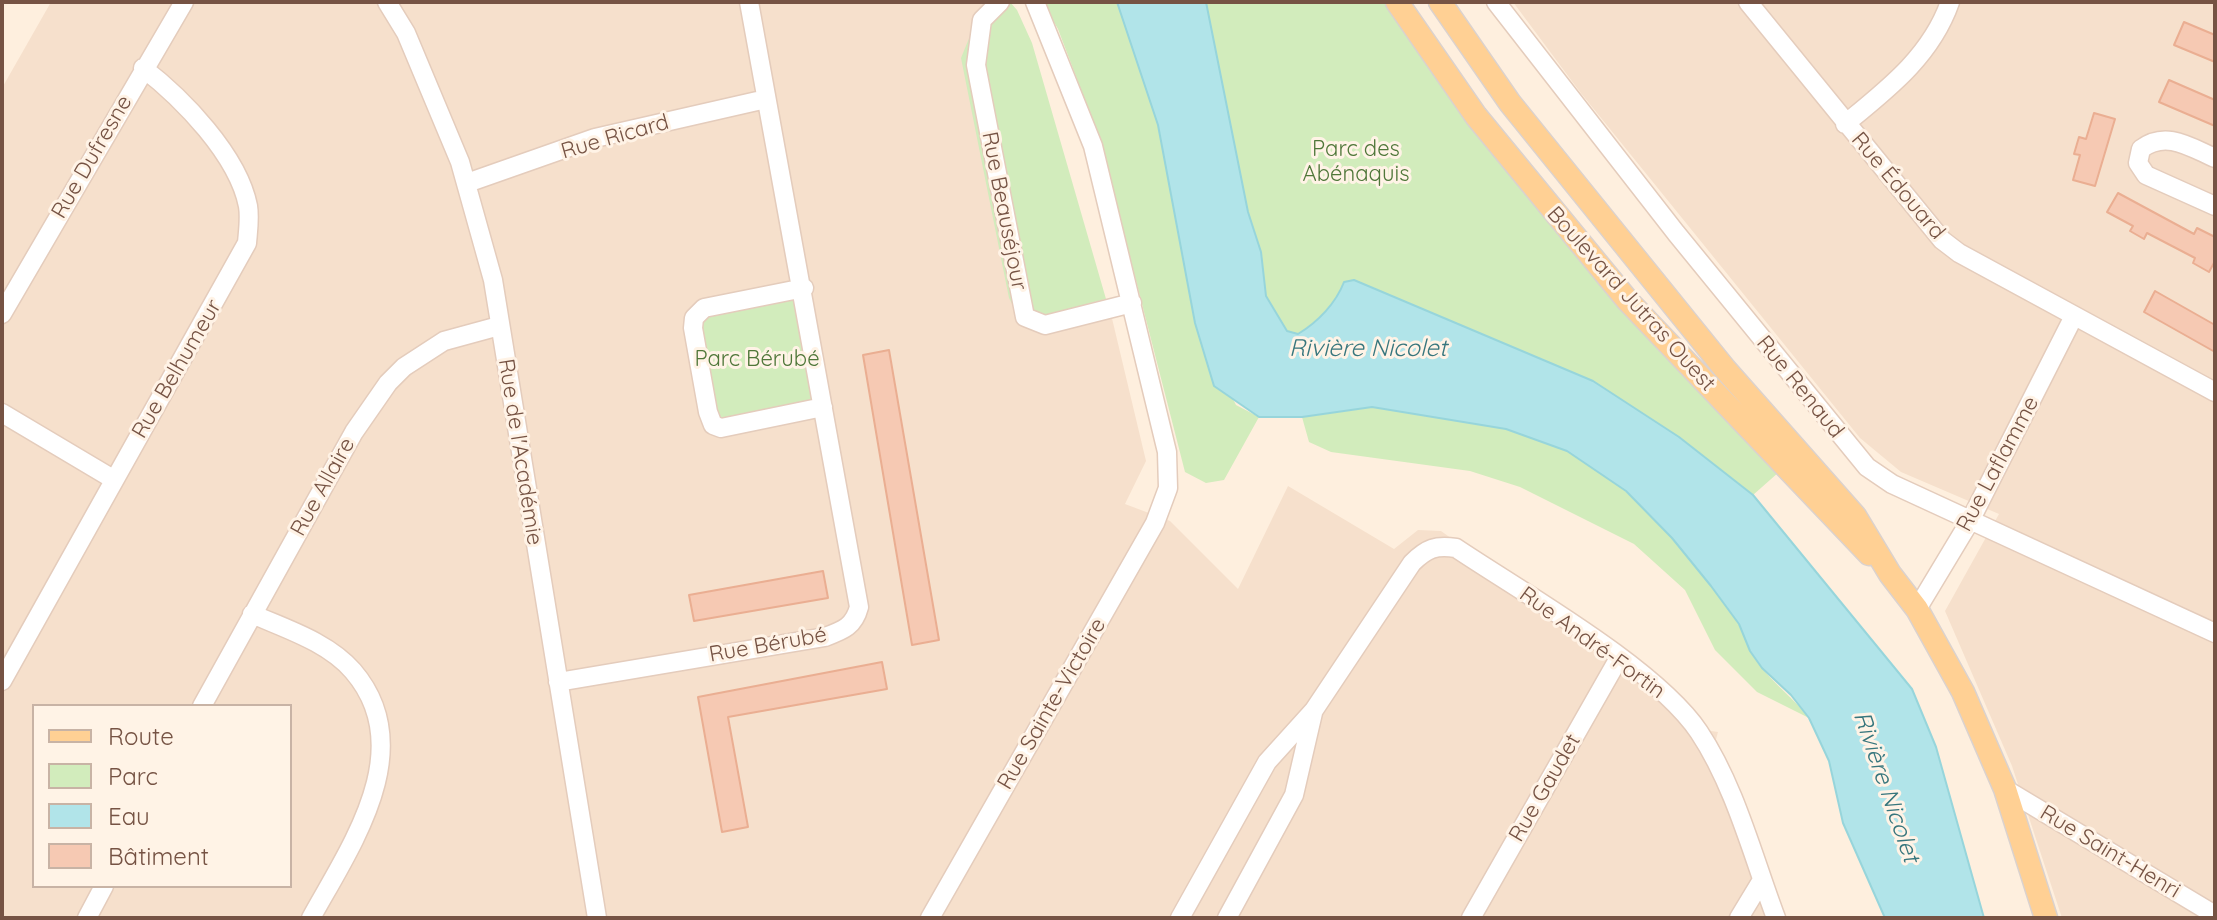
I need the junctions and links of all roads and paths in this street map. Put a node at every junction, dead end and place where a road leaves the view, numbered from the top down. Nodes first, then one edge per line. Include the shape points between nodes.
1 (184, 2) edge
2 (749, 2) edge
3 (1000, 2) edge
4 (1035, 2) edge
5 (1397, 2) edge
6 (1440, 2) edge
7 (1496, 2) edge
8 (1748, 2) edge
9 (1950, 2) edge
10 (395, 4) edge
11 (143, 68) junction
12 (766, 99) junction
13 (1845, 124) junction
14 (2215, 158) edge
15 (467, 183) junction
16 (2215, 206) edge
17 (804, 288) junction
18 (1132, 303) junction
19 (2, 314) edge
20 (2074, 316) junction
21 (499, 326) junction
22 (2215, 392) edge
23 (823, 407) junction
24 (2, 413) edge
25 (113, 479) junction
26 (1970, 521) junction
27 (1890, 574) junction
28 (1917, 609) junction
29 (252, 614) junction
30 (2215, 633) edge
31 (10, 649) edge
32 (1619, 658) junction
33 (2, 681) edge
34 (558, 682) junction
35 (203, 704) edge
36 (1314, 710) junction
37 (2005, 789) junction
38 (1762, 880) junction
39 (103, 888) edge
40 (2215, 915) edge
41 (87, 918) edge
42 (311, 918) edge
43 (597, 918) edge
44 (930, 918) edge
45 (1180, 918) edge
46 (1227, 918) edge
47 (1471, 918) edge
48 (1739, 918) edge
49 (1776, 918) edge
50 (2046, 918) edge

1 - 11 street, Rue Dufresne
2 - 12 street, Rue Bérubé
3 - 18 street, Rue Beauséjour via 982,20 976,65 1025,317 1045,325
4 - 18 street via 1093,146
5 - 27 main road, Boulevard Jutras Ouest via 1476,116 1628,301
6 - 27 main road, Boulevard Jutras Ouest via 1510,103 1725,369 1855,516
7 - 26 street, Rue Renaud via 1851,449 1892,484
8 - 13 street, Rue Édouard
9 - 13 street via 1904,77
10 - 15 street, Rue de l'Académie
11 - 19 street, Rue Dufresne
11 - 25 street, Rue Belhumeur via 182,102 218,147 244,191 249,225 233,273
12 - 15 street, Rue Ricard via 595,138
12 - 17 street, Rue Bérubé
13 - 20 street, Rue Édouard via 1942,240
14 - 16 street via 2166,139 2141,149 2138,163 2146,175
15 - 21 street, Rue de l'Académie via 493,280
17 - 23 street, Rue Bérubé
17 - 23 street via 704,308 693,328 713,425 721,428
18 - 44 street, Rue Sainte-Victoire via 1167,452 1168,488 1155,523
20 - 22 street, Rue Édouard
20 - 26 street, Rue Laflamme
21 - 29 street, Rue Allaire via 444,341 388,383 354,432
21 - 34 street, Rue de l'Académie
23 - 34 street, Rue Bérubé via 859,607 855,621 825,637
24 - 25 street
25 - 31 street, Rue Belhumeur
26 - 28 street, Rue Laflamme
26 - 30 street, Rue Renaud
27 - 28 main road, Boulevard Jutras Ouest
28 - 37 main road, Boulevard Jutras Ouest via 1963,692
29 - 35 street, Rue Allaire
29 - 42 street via 312,640 342,662 367,694 377,721 379,766 367,816
31 - 33 street, Rue Belhumeur
32 - 36 street, Rue André-Fortin via 1456,548 1440,545 1426,549 1412,563
32 - 38 street, Rue André-Fortin via 1698,729
32 - 47 street, Rue Gaudet
34 - 43 street, Rue de l'Académie
36 - 45 street via 1267,762
36 - 46 street via 1294,795
37 - 40 street, Rue Saint-Henri
37 - 50 main road, Boulevard Jutras Ouest
38 - 48 street
38 - 49 street, Rue André-Fortin
39 - 41 street

